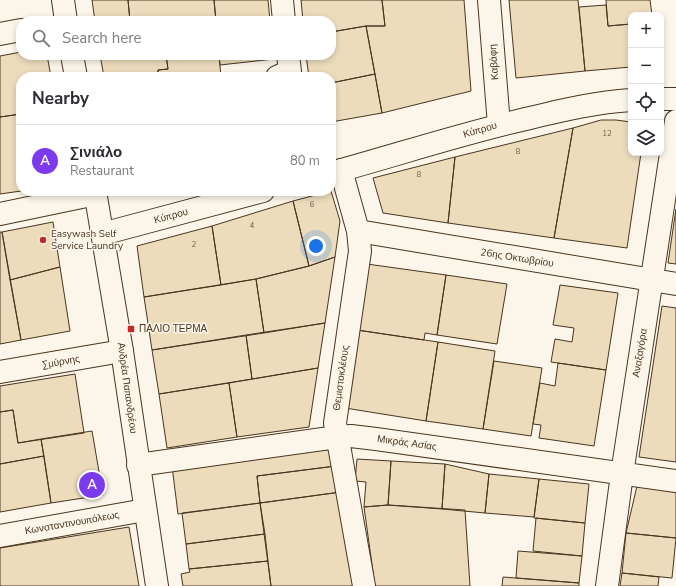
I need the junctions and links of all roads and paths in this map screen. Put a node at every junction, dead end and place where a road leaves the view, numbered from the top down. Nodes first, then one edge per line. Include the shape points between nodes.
1 (63, 0) edge
2 (282, 0) edge
3 (489, 0) edge
4 (65, 16) edge
5 (284, 16) edge
6 (16, 31) edge
7 (0, 34) edge
8 (73, 60) edge
9 (75, 72) edge
10 (664, 99) edge
11 (676, 99) edge
12 (628, 100) edge
13 (676, 121) edge
14 (499, 125) junction
15 (336, 171) edge
16 (81, 196) edge
17 (96, 196) edge
18 (235, 196) edge
19 (0, 214) edge
20 (358, 232) junction
21 (102, 234) junction
22 (652, 280) junction
23 (676, 284) edge
24 (122, 351) junction
25 (0, 372) edge
26 (337, 437) junction
27 (138, 465) junction
28 (622, 474) junction
29 (676, 481) edge
30 (145, 510) junction
31 (0, 536) edge
32 (157, 586) edge
33 (364, 586) edge
34 (607, 586) edge

1 - 4 street
2 - 5 street
3 - 14 street, Καβάφη
6 - 7 street
8 - 9 street
10 - 11 street
12 - 14 street, Κύπρου via 599,103
13 - 22 street, Αναξαγόρα
14 - 15 street, Κύπρου
15 - 20 street, Θεμιστοκλέους
16 - 19 street
17 - 21 street, Ανδρέα Παπανδρέου
18 - 21 street, Κύπρου
20 - 22 street, 26ης Οκτωβρίου
20 - 26 street, Θεμιστοκλέους via 360,251 335,416
21 - 24 street, Ανδρέα Παπανδρέου
22 - 23 street, 26ης Οκτωβρίου
22 - 28 street, Αναξαγόρα
24 - 25 street, Σμύρνης
24 - 27 street, Ανδρέα Παπανδρέου
26 - 27 street, Μικράς Ασίας
26 - 28 street, Μικράς Ασίας via 376,438
26 - 33 street, Θεμιστοκλέους
27 - 30 street, Ανδρέα Παπανδρέου
28 - 29 street, Μικράς Ασίας
28 - 34 street, Αναξαγόρα
30 - 31 street, Κωνσταντινουπόλεως
30 - 32 street, Ανδρέα Παπανδρέου

